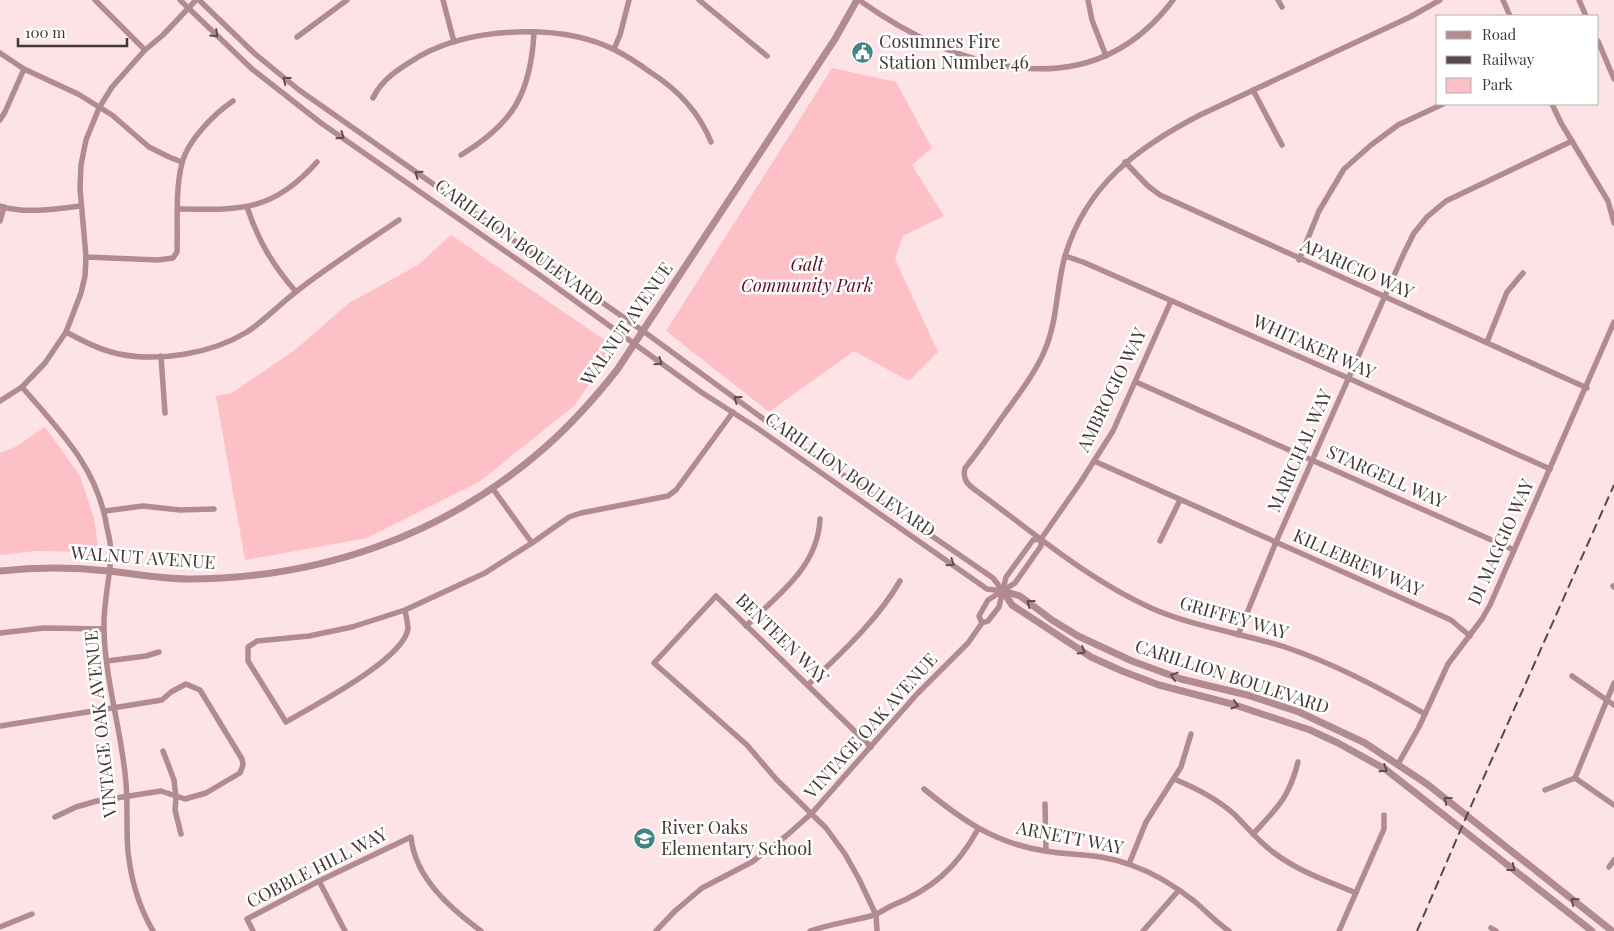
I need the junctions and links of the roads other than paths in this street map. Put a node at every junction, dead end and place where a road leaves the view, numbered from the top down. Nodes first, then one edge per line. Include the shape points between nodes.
1 (95, 0) edge
2 (180, 0) edge
3 (197, 0) edge
4 (348, 0) edge
5 (443, 0) edge
6 (629, 0) edge
7 (699, 0) edge
8 (858, 0) edge
9 (1088, 0) edge
10 (1173, 0) edge
11 (1278, 0) edge
12 (1440, 0) edge
13 (1503, 0) edge
14 (1579, 0) edge
15 (708, 2) edge
16 (1282, 7) dead end
17 (188, 8) junction
18 (1510, 15) edge
19 (1586, 15) edge
20 (534, 32) junction
21 (297, 37) dead end
22 (454, 42) junction
23 (1599, 44) edge
24 (614, 49) junction
25 (145, 50) junction
26 (0, 53) edge
27 (767, 56) dead end
28 (1106, 56) junction
29 (24, 69) junction
30 (1614, 79) edge
31 (1253, 90) junction
32 (373, 98) dead end
33 (233, 101) dead end
34 (1441, 105) edge
35 (1553, 105) edge
36 (99, 108) junction
37 (0, 120) edge
38 (1572, 141) junction
39 (711, 142) dead end
40 (1282, 145) dead end
41 (461, 155) dead end
42 (182, 162) junction
43 (316, 162) dead end
44 (1126, 162) junction
45 (81, 206) junction
46 (2, 207) edge
47 (247, 207) junction
48 (179, 209) junction
49 (400, 220) dead end
50 (0, 221) edge
51 (1614, 223) edge
52 (1065, 256) junction
53 (86, 257) junction
54 (1300, 260) junction
55 (1523, 273) dead end
56 (296, 292) junction
57 (1384, 297) junction
58 (1171, 301) junction
59 (1614, 322) edge
60 (643, 331) junction
61 (66, 332) junction
62 (1487, 342) junction
63 (634, 345) junction
64 (161, 356) junction
65 (1348, 378) junction
66 (1136, 382) junction
67 (22, 387) junction
68 (1587, 388) junction
69 (0, 401) edge
70 (165, 412) dead end
71 (733, 412) junction
72 (1094, 461) junction
73 (1312, 461) junction
74 (1550, 469) junction
75 (493, 489) junction
76 (1180, 500) junction
77 (214, 509) dead end
78 (105, 511) junction
79 (820, 519) dead end
80 (1040, 538) junction
81 (1160, 541) dead end
82 (1276, 542) junction
83 (532, 543) junction
84 (1514, 550) junction
85 (0, 571) edge
86 (109, 571) junction
87 (900, 581) dead end
88 (1003, 591) junction
89 (405, 610) junction
90 (982, 623) junction
91 (746, 626) junction
92 (104, 629) junction
93 (0, 633) edge
94 (1238, 635) junction
95 (1470, 636) junction
96 (159, 652) dead end
97 (108, 661) junction
98 (1572, 676) dead end
99 (1614, 684) edge
100 (808, 685) junction
101 (1607, 700) junction
102 (1614, 705) edge
103 (114, 708) junction
104 (1426, 714) junction
105 (0, 726) edge
106 (1191, 734) dead end
107 (871, 747) junction
108 (163, 751) dead end
109 (1298, 762) dead end
110 (1398, 764) junction
111 (1575, 778) junction
112 (1174, 779) junction
113 (924, 788) dead end
114 (1545, 790) dead end
115 (176, 797) junction
116 (127, 798) junction
117 (1045, 804) dead end
118 (1614, 805) edge
119 (812, 813) junction
120 (1384, 815) dead end
121 (55, 817) dead end
122 (978, 829) junction
123 (181, 834) dead end
124 (1253, 834) junction
125 (1046, 851) junction
126 (1614, 860) edge
127 (1129, 864) junction
128 (1609, 867) dead end
129 (319, 881) junction
130 (1179, 890) junction
131 (1356, 892) junction
132 (32, 914) dead end
133 (876, 915) junction
134 (0, 926) edge
135 (152, 931) edge
136 (253, 931) edge
137 (345, 931) edge
138 (481, 931) edge
139 (656, 931) edge
140 (810, 931) edge
141 (877, 931) edge
142 (1143, 931) edge
143 (1229, 931) edge
144 (1339, 931) edge
145 (1592, 931) edge
146 (1612, 931) edge

1 - 25 street
2 - 17 street, CARILLION BOULEVARD
3 - 17 street
60 -> 3 street, CARILLION BOULEVARD via 299,90
4 - 21 street
5 - 22 street
6 - 24 street
7 - 15 street
8 - 28 street via 915,34 994,64 1058,68
8 - 60 street, WALNUT AVENUE
9 - 28 street
10 - 28 street via 1144,32
11 - 16 street
12 - 31 street
13 - 18 street
14 - 19 street
15 - 27 street
17 - 25 street
17 -> 63 street, CARILLION BOULEVARD via 252,68 321,123
20 - 22 street via 493,34
20 - 24 street via 578,38
20 - 41 street via 526,85 517,103 495,132
22 - 32 street via 398,70 382,83
23 - 30 street
24 - 39 street via 677,93 702,123
25 - 36 street via 112,87
26 - 29 street
29 - 36 street
29 - 37 street
31 - 40 street
31 - 44 street via 1167,132
33 - 42 street via 210,120
34 - 54 street via 1398,125 1370,145 1344,170 1319,211
35 - 38 street
36 - 42 street via 149,146
36 - 45 street via 86,140 81,165
38 - 51 street via 1608,201
38 - 57 street, MARICHAL WAY via 1446,201 1427,216 1414,233
42 - 48 street
43 - 47 street via 297,183
44 - 52 street via 1090,203 1075,228
44 - 54 street, APARICIO WAY via 1160,195
45 - 46 street via 24,210
45 - 53 street
46 - 50 street
47 - 48 street
47 - 56 street via 262,246
48 - 53 street via 174,258
49 - 56 street
52 - 58 street, WHITAKER WAY
52 - 80 street, GRIFFEY WAY via 1052,328 1044,352 1031,377 963,475 966,483
53 - 61 street via 81,293
54 - 57 street, APARICIO WAY
55 - 62 street via 1508,292
56 - 64 street via 259,323 226,342 190,353
57 - 62 street, APARICIO WAY
57 - 65 street, MARICHAL WAY
58 - 65 street, WHITAKER WAY
58 - 66 street, AMBROGIO WAY
59 - 68 street, DI MAGGIO WAY
60 - 63 street, WALNUT AVENUE
88 -> 60 street, CARILLION BOULEVARD via 993,578 788,437
61 - 64 street via 120,354
61 - 67 street via 45,363
62 - 68 street, APARICIO WAY
63 -> 71 street, CARILLION BOULEVARD
63 - 75 street, WALNUT AVENUE via 617,370 569,425
64 - 70 street
65 - 73 street, MARICHAL WAY
65 - 74 street, WHITAKER WAY
66 - 72 street, AMBROGIO WAY via 1113,431
66 - 73 street, STARGELL WAY
67 - 69 street
67 - 78 street, VINTAGE OAK AVENUE via 86,466
68 - 74 street, DI MAGGIO WAY
71 - 83 street via 676,490 668,496 580,513
71 -> 88 street, CARILLION BOULEVARD via 987,589
72 - 76 street, KILLEBREW WAY
72 - 80 street, AMBROGIO WAY
73 - 82 street, MARICHAL WAY
73 - 84 street, STARGELL WAY
74 - 84 street, DI MAGGIO WAY
75 - 83 street
75 - 86 street, WALNUT AVENUE via 414,533 347,558 303,569 222,579 158,577
76 - 81 street
76 - 82 street, KILLEBREW WAY
77 - 78 street via 172,510 143,506
78 - 86 street, VINTAGE OAK AVENUE via 111,552
79 - 91 street via 816,542 804,568
80 - 88 street, AMBROGIO WAY via 1040,546 1015,583
80 - 88 street, AMBROGIO WAY via 1033,540 1006,577
80 - 94 street, GRIFFEY WAY via 1074,564 1134,600 1188,622
82 - 94 street, MARICHAL WAY
82 - 95 street, KILLEBREW WAY via 1451,620
83 - 89 street via 485,573
84 - 95 street, DI MAGGIO WAY via 1490,604
85 - 86 street, WALNUT AVENUE via 59,568
86 - 92 street, VINTAGE OAK AVENUE
87 - 100 street via 874,620
88 - 90 street, VINTAGE OAK AVENUE via 999,606 988,621
88 - 90 street, VINTAGE OAK AVENUE via 988,600 979,616
110 -> 88 street, CARILLION BOULEVARD via 1344,732 1299,712 1181,679 1132,661 1078,636 1020,596
88 -> 145 street, CARILLION BOULEVARD via 1012,605 1044,628 1122,671 1310,730 1385,769
89 - 89 street via 352,627 309,636 257,641 248,647 248,661 286,722 371,671 400,645 408,629
90 - 107 street, VINTAGE OAK AVENUE via 968,643 917,694
91 - 100 street, BENTEEN WAY
91 - 119 street, BENTEEN WAY via 716,596 654,663 747,745 776,779
92 - 93 street via 44,628
92 - 97 street, VINTAGE OAK AVENUE
94 - 104 street, GRIFFEY WAY via 1340,668
95 - 104 street, DI MAGGIO WAY via 1448,664
96 - 97 street
97 - 103 street, VINTAGE OAK AVENUE
98 - 101 street
99 - 101 street
100 - 107 street, BENTEEN WAY
101 - 102 street
101 - 111 street
103 - 105 street
103 - 115 street via 162,700 186,684 200,690 243,765 240,773 206,793 185,799
103 - 116 street, VINTAGE OAK AVENUE
104 - 110 street, DI MAGGIO WAY
106 - 112 street
107 - 119 street, VINTAGE OAK AVENUE
108 - 115 street via 174,780
109 - 124 street via 1287,795
146 -> 110 street, CARILLION BOULEVARD
111 - 114 street
111 - 118 street
112 - 124 street via 1218,802
112 - 127 street via 1146,822
113 - 122 street, ARNETT WAY
115 - 116 street via 161,791
115 - 123 street via 174,810
116 - 121 street via 76,807
116 - 135 street, VINTAGE OAK AVENUE via 130,869
117 - 125 street
119 - 133 street via 846,854
119 - 139 street, VINTAGE OAK AVENUE via 752,862 702,888
120 - 131 street via 1384,829
122 - 125 street, ARNETT WAY via 1011,843
122 - 133 street via 958,859 934,883
124 - 131 street via 1292,865
125 - 127 street, ARNETT WAY via 1094,855
126 - 128 street
127 - 130 street, ARNETT WAY
129 - 136 street, COBBLE HILL WAY via 246,918
129 - 137 street
129 - 138 street, COBBLE HILL WAY via 412,837 413,851 431,885 455,911
130 - 142 street
130 - 143 street, ARNETT WAY
131 - 144 street
132 - 134 street
133 - 140 street
133 - 141 street

